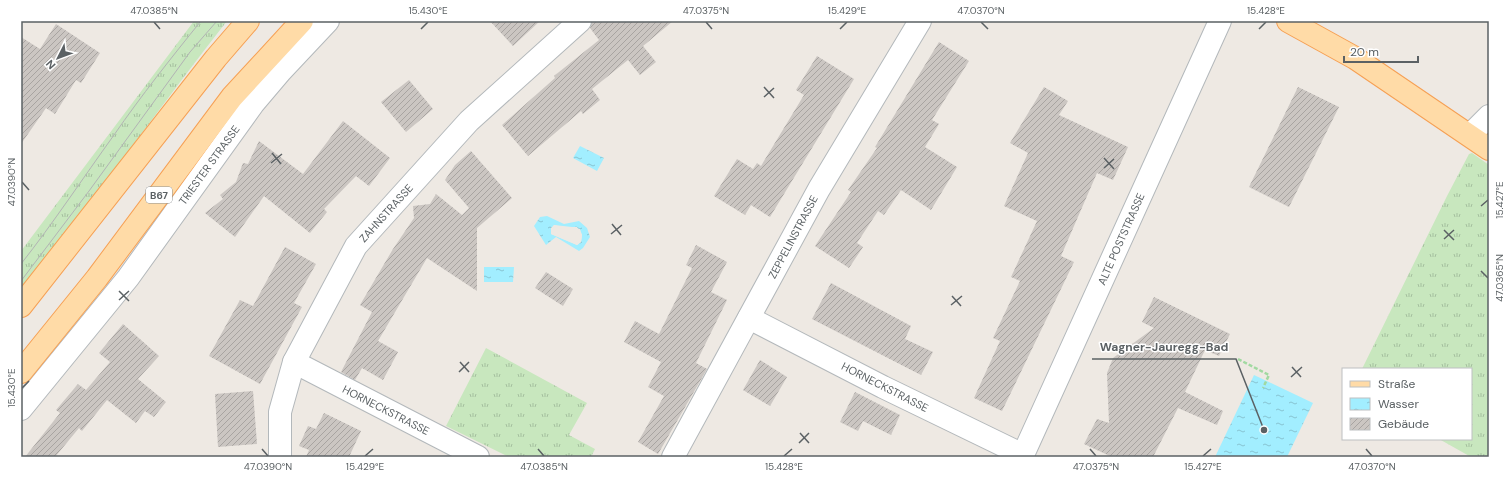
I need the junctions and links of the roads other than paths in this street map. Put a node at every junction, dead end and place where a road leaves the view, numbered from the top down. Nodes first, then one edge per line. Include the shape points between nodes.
1 (248, 21) edge
2 (302, 21) edge
3 (328, 21) edge
4 (580, 21) edge
5 (920, 21) edge
6 (1220, 21) edge
7 (1288, 21) edge
8 (1489, 116) edge
9 (1470, 135) junction
10 (1489, 149) edge
11 (21, 306) edge
12 (749, 318) junction
13 (294, 362) junction
14 (21, 372) edge
15 (21, 408) edge
16 (1022, 456) edge
17 (280, 457) edge
18 (478, 457) edge
19 (673, 457) edge

1 - 11 main road
2 - 14 main road, TRIESTER STRASSE / B67 via 232,97 97,278
3 - 15 street, TRIESTER STRASSE via 253,104 128,278
4 - 13 street, ZAHNSTRASSE via 469,121 356,246
5 - 12 street, ZEPPELINSTRASSE via 819,189
6 - 16 street, ALTE POSTSTRASSE
7 - 9 main road via 1355,58
8 - 9 street
9 - 10 main road
12 - 16 street, HORNECKSTRASSE
12 - 19 street, ZEPPELINSTRASSE
13 - 17 street, ZAHNSTRASSE via 280,412
13 - 18 street, HORNECKSTRASSE

